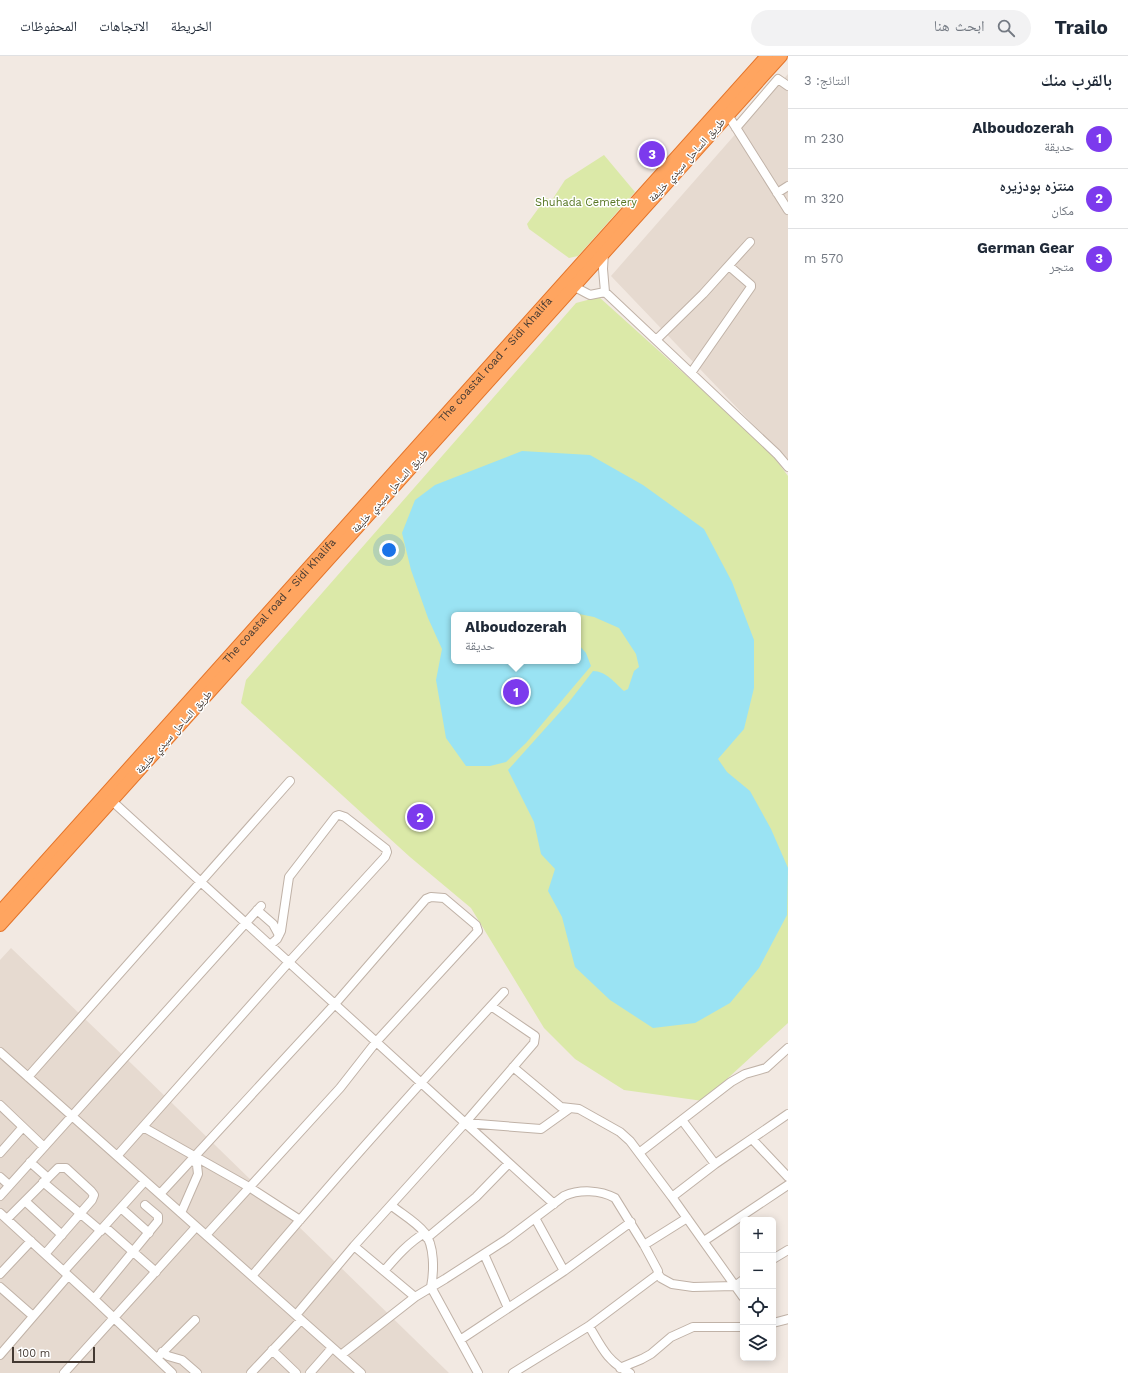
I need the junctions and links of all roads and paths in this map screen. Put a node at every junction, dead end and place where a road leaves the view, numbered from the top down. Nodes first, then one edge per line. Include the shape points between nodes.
1 (766, 56) edge
2 (780, 56) edge
3 (768, 70) junction
4 (778, 79) junction
5 (788, 86) edge
6 (728, 115) junction
7 (736, 128) junction
8 (788, 186) edge
9 (777, 193) junction
10 (788, 210) edge
11 (750, 242) dead end
12 (604, 251) junction
13 (729, 266) junction
14 (574, 286) junction
15 (605, 292) junction
16 (656, 340) junction
17 (691, 373) junction
18 (787, 462) edge
19 (153, 748) junction
20 (290, 781) dead end
21 (112, 801) junction
22 (200, 882) junction
23 (0, 912) edge
24 (246, 923) junction
25 (0, 925) edge
26 (279, 935) junction
27 (270, 945) junction
28 (289, 962) junction
29 (504, 992) dead end
30 (335, 1004) junction
31 (491, 1006) junction
32 (376, 1042) junction
33 (788, 1048) edge
34 (0, 1052) edge
35 (512, 1066) junction
36 (28, 1077) junction
37 (420, 1082) junction
38 (0, 1105) edge
39 (569, 1109) junction
40 (788, 1114) edge
41 (72, 1117) junction
42 (682, 1120) junction
43 (465, 1123) junction
44 (23, 1127) junction
45 (142, 1127) junction
46 (752, 1139) junction
47 (44, 1147) junction
48 (2, 1148) edge
49 (639, 1153) junction
50 (116, 1156) junction
51 (194, 1158) junction
52 (30, 1162) junction
53 (509, 1163) junction
54 (715, 1164) junction
55 (0, 1177) edge
56 (788, 1177) edge
57 (46, 1180) junction
58 (145, 1181) junction
59 (9, 1185) junction
60 (788, 1185) edge
61 (249, 1187) junction
62 (160, 1194) junction
63 (0, 1196) edge
64 (672, 1197) junction
65 (25, 1201) junction
66 (554, 1204) junction
67 (145, 1205) dead end
68 (392, 1206) junction
69 (121, 1208) junction
70 (0, 1213) edge
71 (180, 1213) junction
72 (81, 1214) junction
73 (535, 1218) junction
74 (687, 1218) junction
75 (7, 1219) junction
76 (300, 1220) junction
77 (631, 1222) junction
78 (196, 1227) junction
79 (103, 1229) junction
80 (148, 1233) junction
81 (62, 1235) junction
82 (206, 1235) junction
83 (426, 1235) junction
84 (30, 1241) junction
85 (704, 1241) junction
86 (644, 1245) junction
87 (354, 1246) junction
88 (788, 1250) edge
89 (133, 1251) junction
90 (45, 1254) junction
91 (484, 1254) junction
92 (776, 1257) edge
93 (384, 1271) junction
94 (564, 1271) junction
95 (156, 1272) junction
96 (66, 1273) junction
97 (0, 1274) edge
98 (658, 1274) junction
99 (252, 1276) junction
100 (740, 1282) edge
101 (735, 1286) junction
102 (0, 1287) edge
103 (431, 1287) junction
104 (740, 1293) edge
105 (415, 1297) junction
106 (94, 1299) junction
107 (508, 1308) junction
108 (33, 1316) junction
109 (298, 1317) junction
110 (114, 1318) junction
111 (788, 1319) edge
112 (194, 1320) dead end
113 (776, 1322) edge
114 (589, 1326) junction
115 (740, 1328) edge
116 (460, 1340) junction
117 (332, 1348) junction
118 (272, 1350) junction
119 (0, 1355) edge
120 (159, 1355) junction
121 (341, 1356) junction
122 (620, 1368) junction
123 (254, 1372) edge
124 (476, 1372) edge
125 (64, 1373) edge
126 (172, 1373) edge
127 (197, 1373) edge
128 (296, 1373) edge
129 (310, 1373) edge
130 (361, 1373) edge
131 (513, 1373) edge
132 (630, 1373) edge

1 - 19 highway, The coastal road - Sidi Khalifa
2 - 3 highway, طريق الساحل سيدي خليفة
3 - 4 street
3 - 6 highway, طريق الساحل سيدي خليفة
4 - 5 street
4 - 7 street
6 - 7 street
6 - 12 highway, طريق الساحل سيدي خليفة
7 - 9 street
8 - 9 street
9 - 10 street
11 - 13 street
12 - 14 highway, طريق الساحل سيدي خليفة
12 - 15 street
13 - 16 street
13 - 17 street via 751,287
14 - 15 street via 590,295
14 - 19 highway, طريق الساحل سيدي خليفة
15 - 16 street
16 - 17 street
17 - 18 street
19 - 21 highway, طريق الساحل سيدي خليفة
19 - 23 highway, The coastal road - Sidi Khalifa
20 - 22 street
21 - 22 street
21 - 25 highway, طريق الساحل سيدي خليفة
22 - 24 street
22 - 36 street
24 - 26 street via 259,908
24 - 27 street
24 - 41 street
26 - 27 street
26 - 28 street via 289,877 336,816 345,817 386,849 385,857
27 - 28 street
28 - 30 street
28 - 45 street
29 - 31 street
30 - 32 street
30 - 32 street via 426,899 444,898 476,925 478,932
30 - 51 street
31 - 35 street via 535,1036 534,1043
31 - 37 street
32 - 37 street
32 - 61 street via 340,1088
33 - 42 street via 766,1068 745,1074 731,1082
34 - 36 street
35 - 39 street via 561,1107
35 - 43 street
36 - 41 street
37 - 43 street
37 - 76 street
38 - 44 street
39 - 43 street via 541,1129
39 - 49 street via 579,1109 620,1132
40 - 46 street
41 - 47 street
41 - 50 street
42 - 49 street
42 - 54 street
43 - 53 street
43 - 68 street
44 - 47 street
44 - 48 street
45 - 50 street
45 - 51 street
46 - 54 street
46 - 56 street
47 - 52 street
49 - 64 street
50 - 58 street
51 - 61 street
51 - 62 street
51 - 71 street via 198,1165 198,1174
52 - 57 street
52 - 59 street
53 - 66 street
53 - 83 street via 476,1197
54 - 64 street
55 - 59 street
57 - 65 street
57 - 72 street
57 - 72 street via 58,1168 64,1167 93,1193 93,1198
58 - 62 street
58 - 69 street
59 - 63 street
60 - 85 street
61 - 76 street
61 - 82 street
62 - 71 street
64 - 74 street
65 - 75 street
65 - 81 street
66 - 73 street
66 - 77 street via 573,1192 609,1195 615,1198
67 - 80 street via 159,1218
68 - 83 street
68 - 87 street
69 - 79 street
69 - 80 street
70 - 75 street
71 - 78 street
72 - 79 street
72 - 81 street
73 - 91 street
73 - 94 street
74 - 85 street
74 - 86 street
75 - 84 street
76 - 99 street
77 - 86 street
77 - 94 street
78 - 82 street
78 - 95 street
79 - 89 street
79 - 96 street
80 - 89 street
81 - 90 street
82 - 99 street
83 - 93 street via 419,1236
83 - 103 street via 433,1261
84 - 90 street
84 - 97 street
85 - 101 street
86 - 98 street
87 - 93 street
87 - 109 street
88 - 92 street
89 - 95 street
89 - 106 street
90 - 96 street
91 - 103 street
91 - 107 street
93 - 105 street
94 - 107 street
95 - 110 street
96 - 106 street
96 - 108 street
98 - 101 street via 672,1284 693,1287
98 - 114 street
99 - 109 street
100 - 101 street
101 - 104 street
102 - 108 street
103 - 105 street
103 - 116 street
105 - 121 street
106 - 110 street
107 - 116 street
108 - 119 street
109 - 117 street
109 - 118 street
110 - 120 street
110 - 125 street
111 - 113 street
112 - 120 street
114 - 122 street via 607,1356
114 - 131 street
115 - 122 street via 693,1327 671,1337 651,1354
116 - 124 street
117 - 121 street
117 - 129 street
118 - 123 street
118 - 128 street
120 - 126 street
120 - 127 street via 182,1360
121 - 130 street
122 - 132 street

